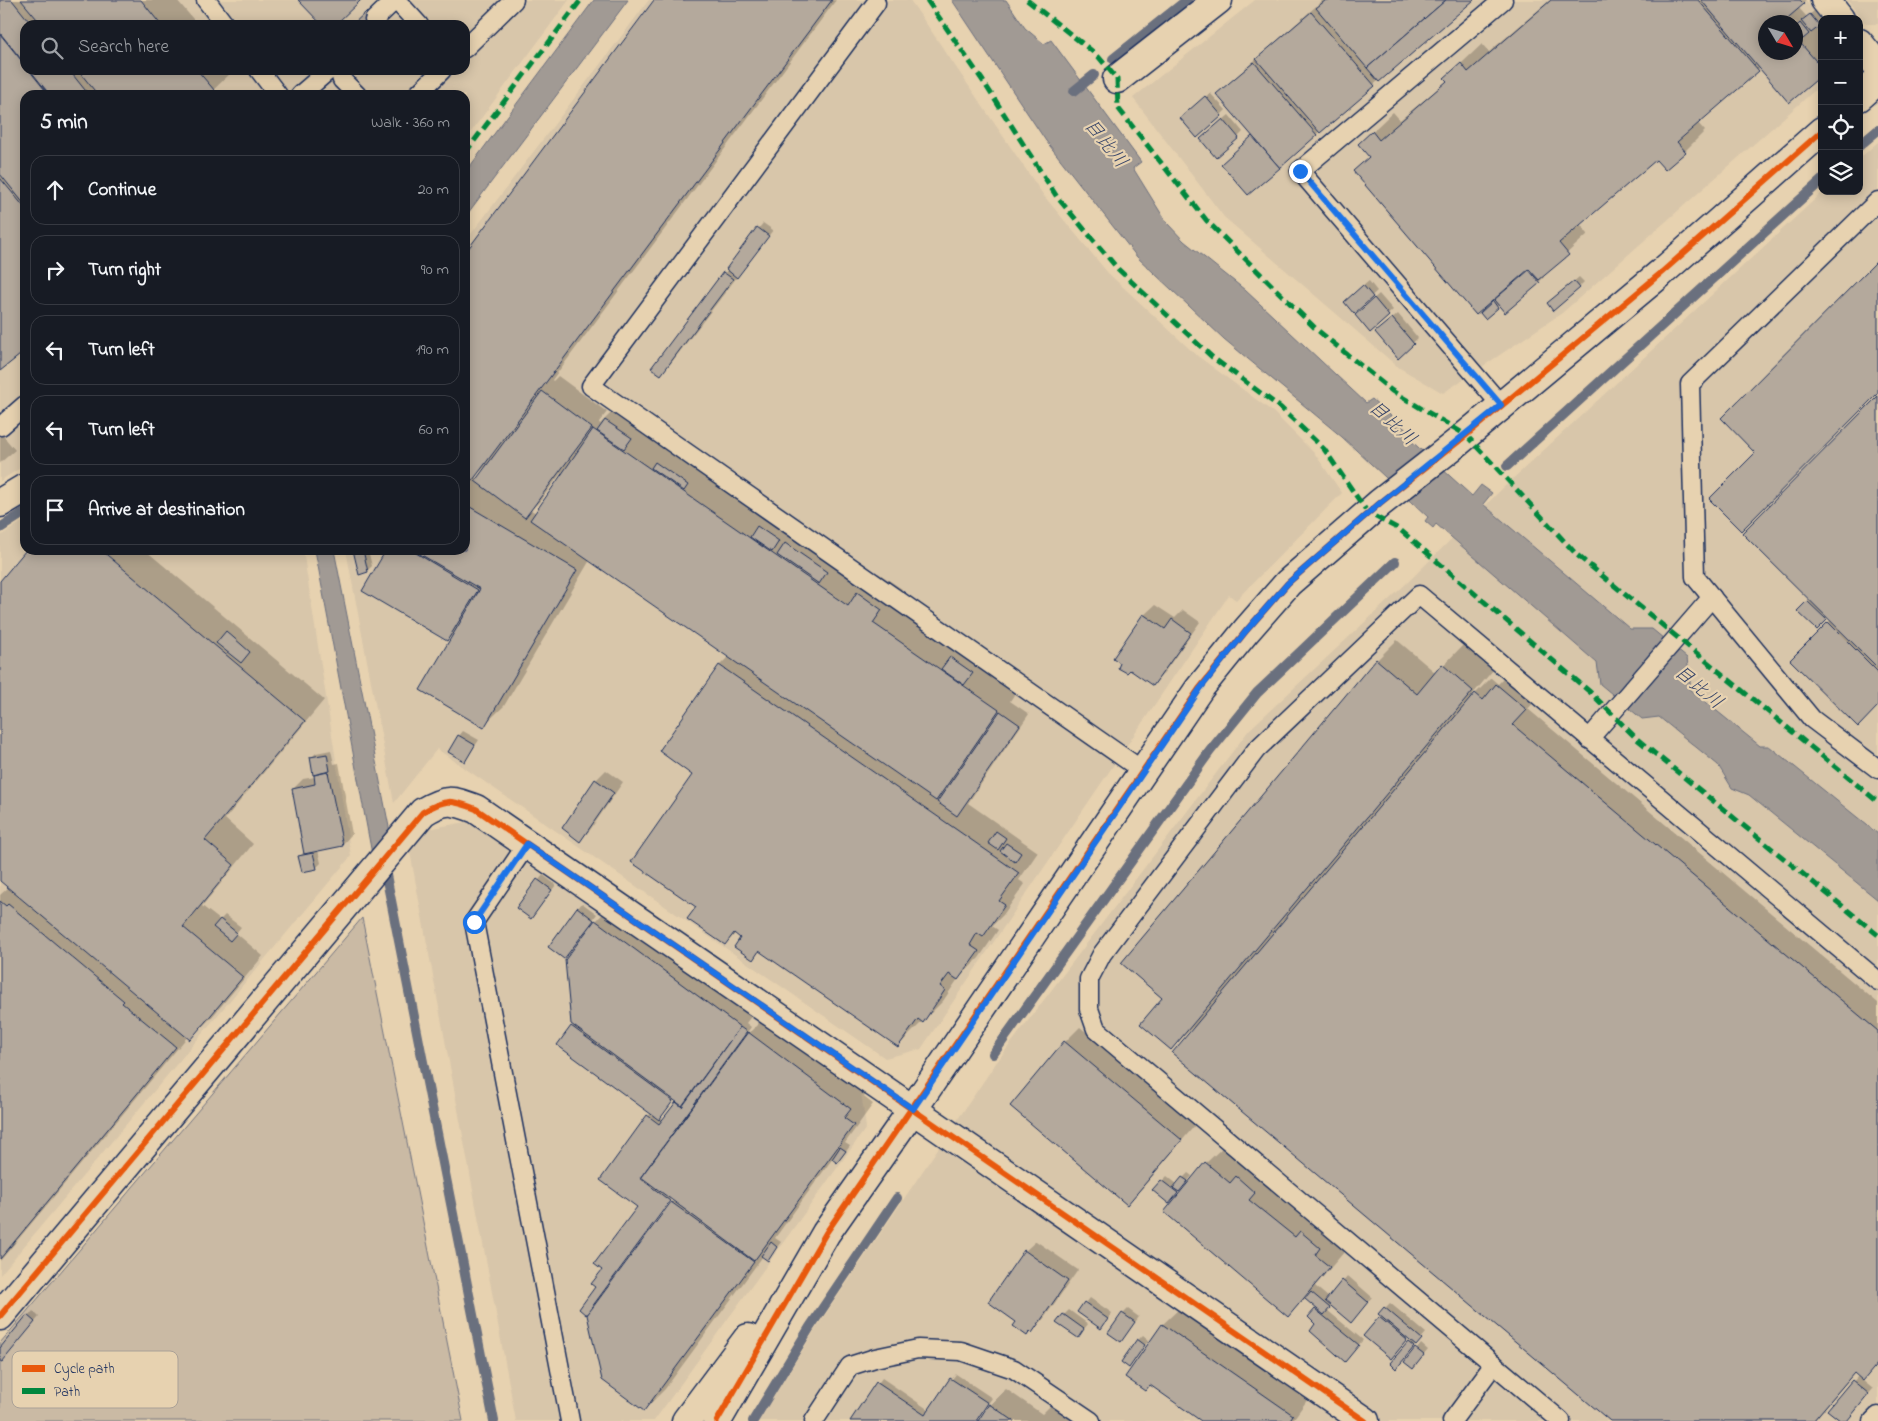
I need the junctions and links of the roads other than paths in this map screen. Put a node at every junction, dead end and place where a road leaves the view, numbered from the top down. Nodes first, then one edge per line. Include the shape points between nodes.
1 (206, 0) edge
2 (396, 0) edge
3 (514, 0) edge
4 (1218, 0) edge
5 (1503, 0) edge
6 (1825, 0) edge
7 (876, 3) dead end
8 (1837, 15) edge
9 (221, 20) edge
10 (374, 20) dead end
11 (414, 20) edge
12 (470, 43) edge
13 (1863, 48) edge
14 (1878, 66) edge
15 (263, 75) edge
16 (323, 75) edge
17 (340, 75) edge
18 (437, 75) edge
19 (1116, 79) dead end
20 (1878, 80) edge
21 (274, 90) edge
22 (306, 90) edge
23 (352, 90) edge
24 (422, 90) edge
25 (1863, 94) edge
26 (1818, 135) edge
27 (1878, 201) edge
28 (1501, 405) junction
29 (20, 409) edge
30 (1, 426) dead end
31 (20, 491) edge
32 (0, 503) edge
33 (1712, 596) junction
34 (1589, 739) junction
35 (1878, 769) edge
36 (1143, 772) junction
37 (527, 844) junction
38 (1878, 981) edge
39 (913, 1109) junction
40 (826, 1233) junction
41 (0, 1316) edge
42 (1494, 1364) junction
43 (1878, 1416) edge
44 (570, 1421) edge
45 (686, 1421) edge
46 (717, 1421) edge
47 (814, 1421) edge
48 (1091, 1421) edge
49 (1365, 1421) edge
50 (1452, 1421) edge
51 (1561, 1421) edge
52 (1873, 1421) edge

1 - 9 lane
2 - 10 lane
2 - 11 lane
3 - 12 lane
4 - 19 street
5 - 28 lane via 1300,171
6 - 8 street
7 - 36 lane via 592,386
13 - 14 street
15 - 21 lane
16 - 22 lane
17 - 23 lane
18 - 24 lane
20 - 25 street
26 - 28 street via 1661,273
27 - 33 lane via 1690,384 1695,577
28 - 36 street via 1288,583 1200,689
29 - 30 lane
31 - 32 street
33 - 34 lane
33 - 35 lane via 1812,718
34 - 38 lane
34 - 42 lane via 1419,596 1256,750 1102,954 1089,979 1089,1009 1096,1029
36 - 39 street
37 - 39 street
37 - 41 street via 476,808 454,801 436,804 423,812
37 - 44 lane via 474,922
39 - 40 street
39 - 49 street
40 - 45 street
40 - 46 street
42 - 50 lane
42 - 51 lane
43 - 52 lane
47 - 48 lane via 850,1366 918,1349 961,1350 1014,1369

